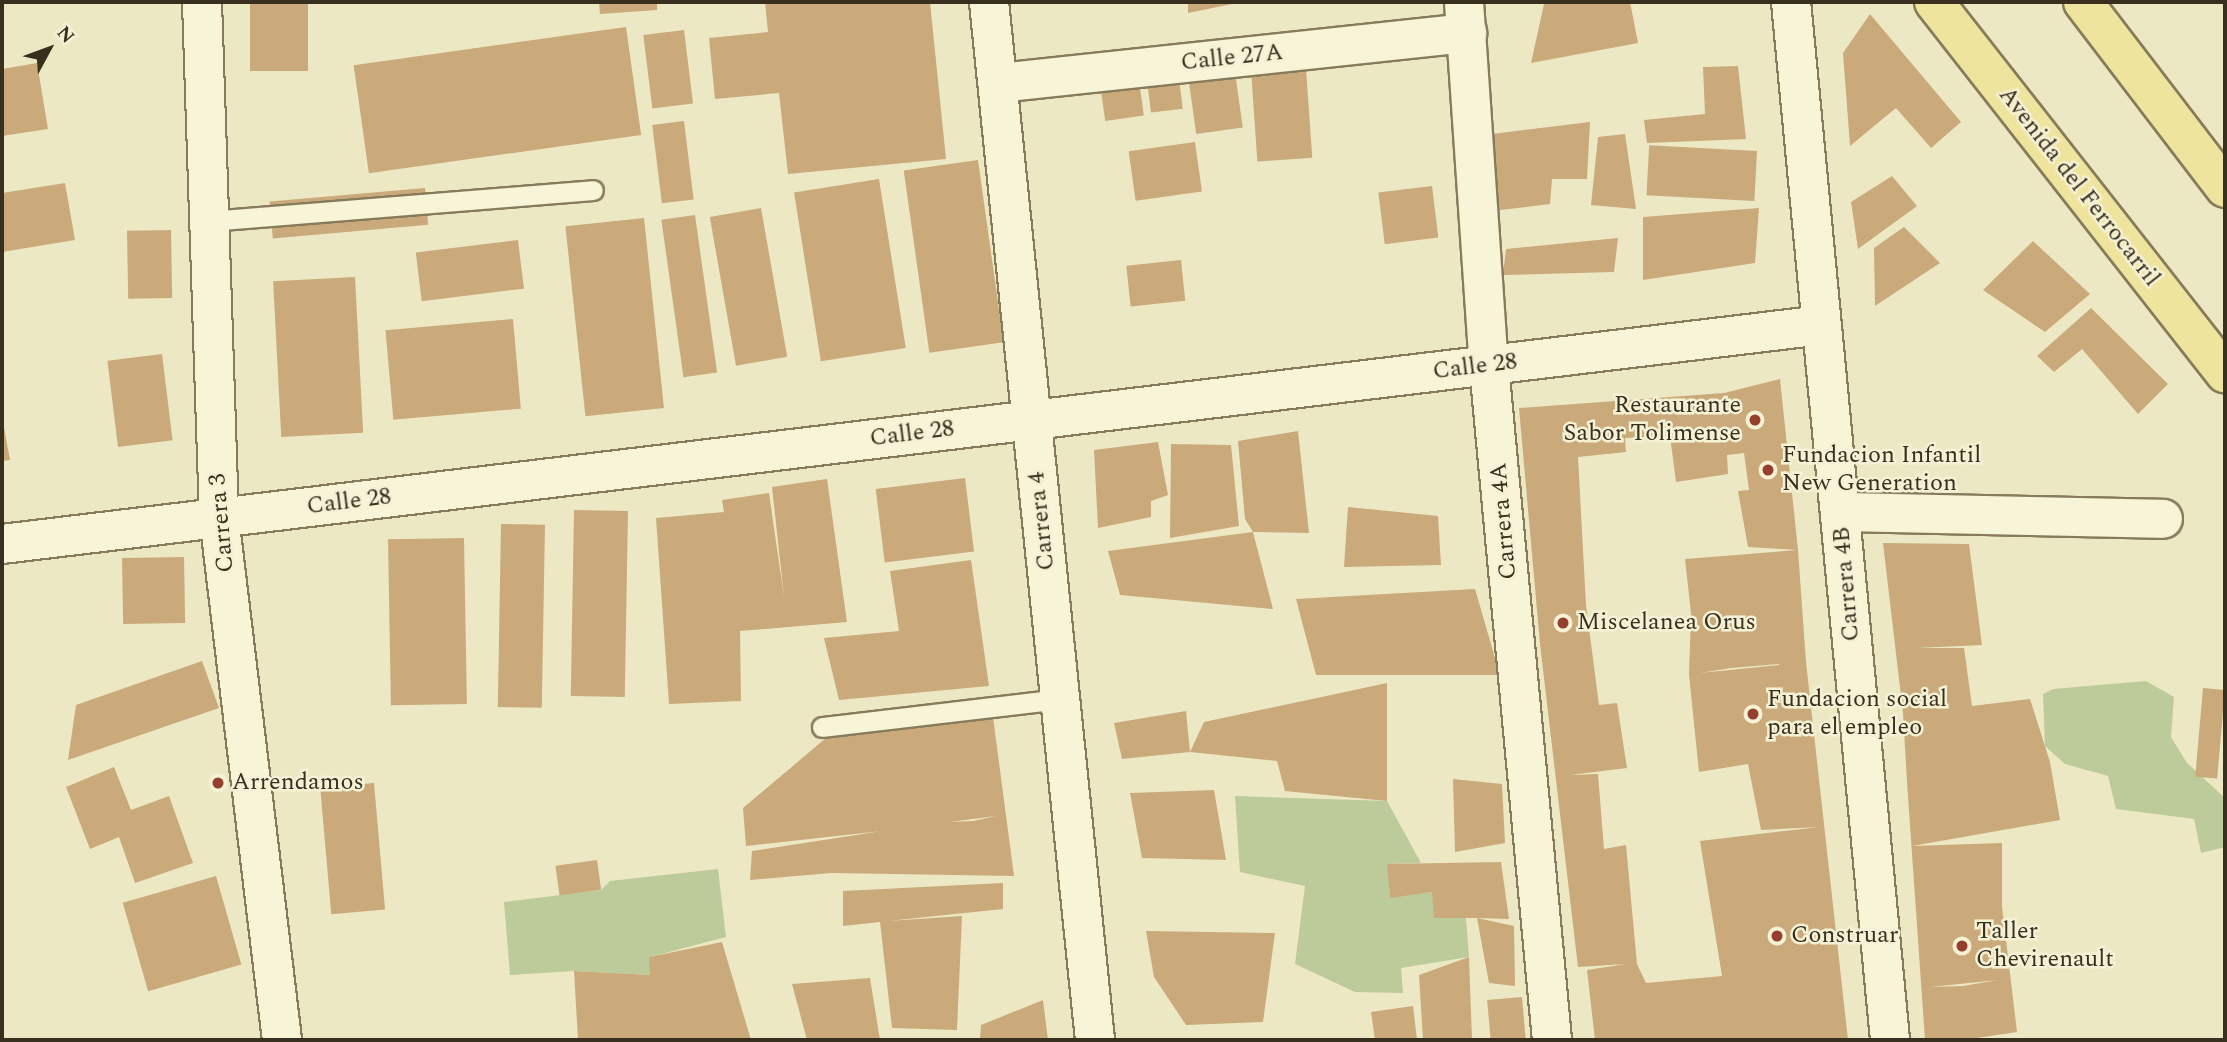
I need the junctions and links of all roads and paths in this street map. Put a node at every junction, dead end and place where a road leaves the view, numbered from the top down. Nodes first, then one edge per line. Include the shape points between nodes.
1 (202, 2) edge
2 (989, 2) edge
3 (1791, 2) edge
4 (1934, 2) edge
5 (2083, 2) edge
6 (1466, 18) edge
7 (998, 83) junction
8 (2225, 188) edge
9 (593, 190) dead end
10 (209, 221) junction
11 (1822, 325) junction
12 (1489, 366) junction
13 (2225, 373) edge
14 (1032, 420) junction
15 (1840, 512) junction
16 (219, 517) junction
17 (2163, 519) dead end
18 (2, 544) edge
19 (1061, 699) junction
20 (822, 727) dead end
21 (282, 1040) edge
22 (1095, 1040) edge
23 (1552, 1040) edge
24 (1890, 1040) edge

1 - 10 street, Carrera 3
2 - 7 street, Carrera 4
3 - 11 street, Carrera 4B
4 - 13 main road, Avenida del Ferrocarril
5 - 8 main road
6 - 7 street, Calle 27A
6 - 12 street, Carrera 4A
7 - 14 street, Carrera 4
9 - 10 lane
10 - 16 street, Carrera 3
11 - 12 street, Calle 28
11 - 15 street, Carrera 4B
12 - 14 street, Calle 28
12 - 23 street, Carrera 4A
14 - 16 street, Calle 28
14 - 19 street, Carrera 4
15 - 17 street
15 - 24 street, Carrera 4B
16 - 18 street, Calle 28
16 - 21 street, Carrera 3
19 - 20 lane
19 - 22 street, Carrera 4

